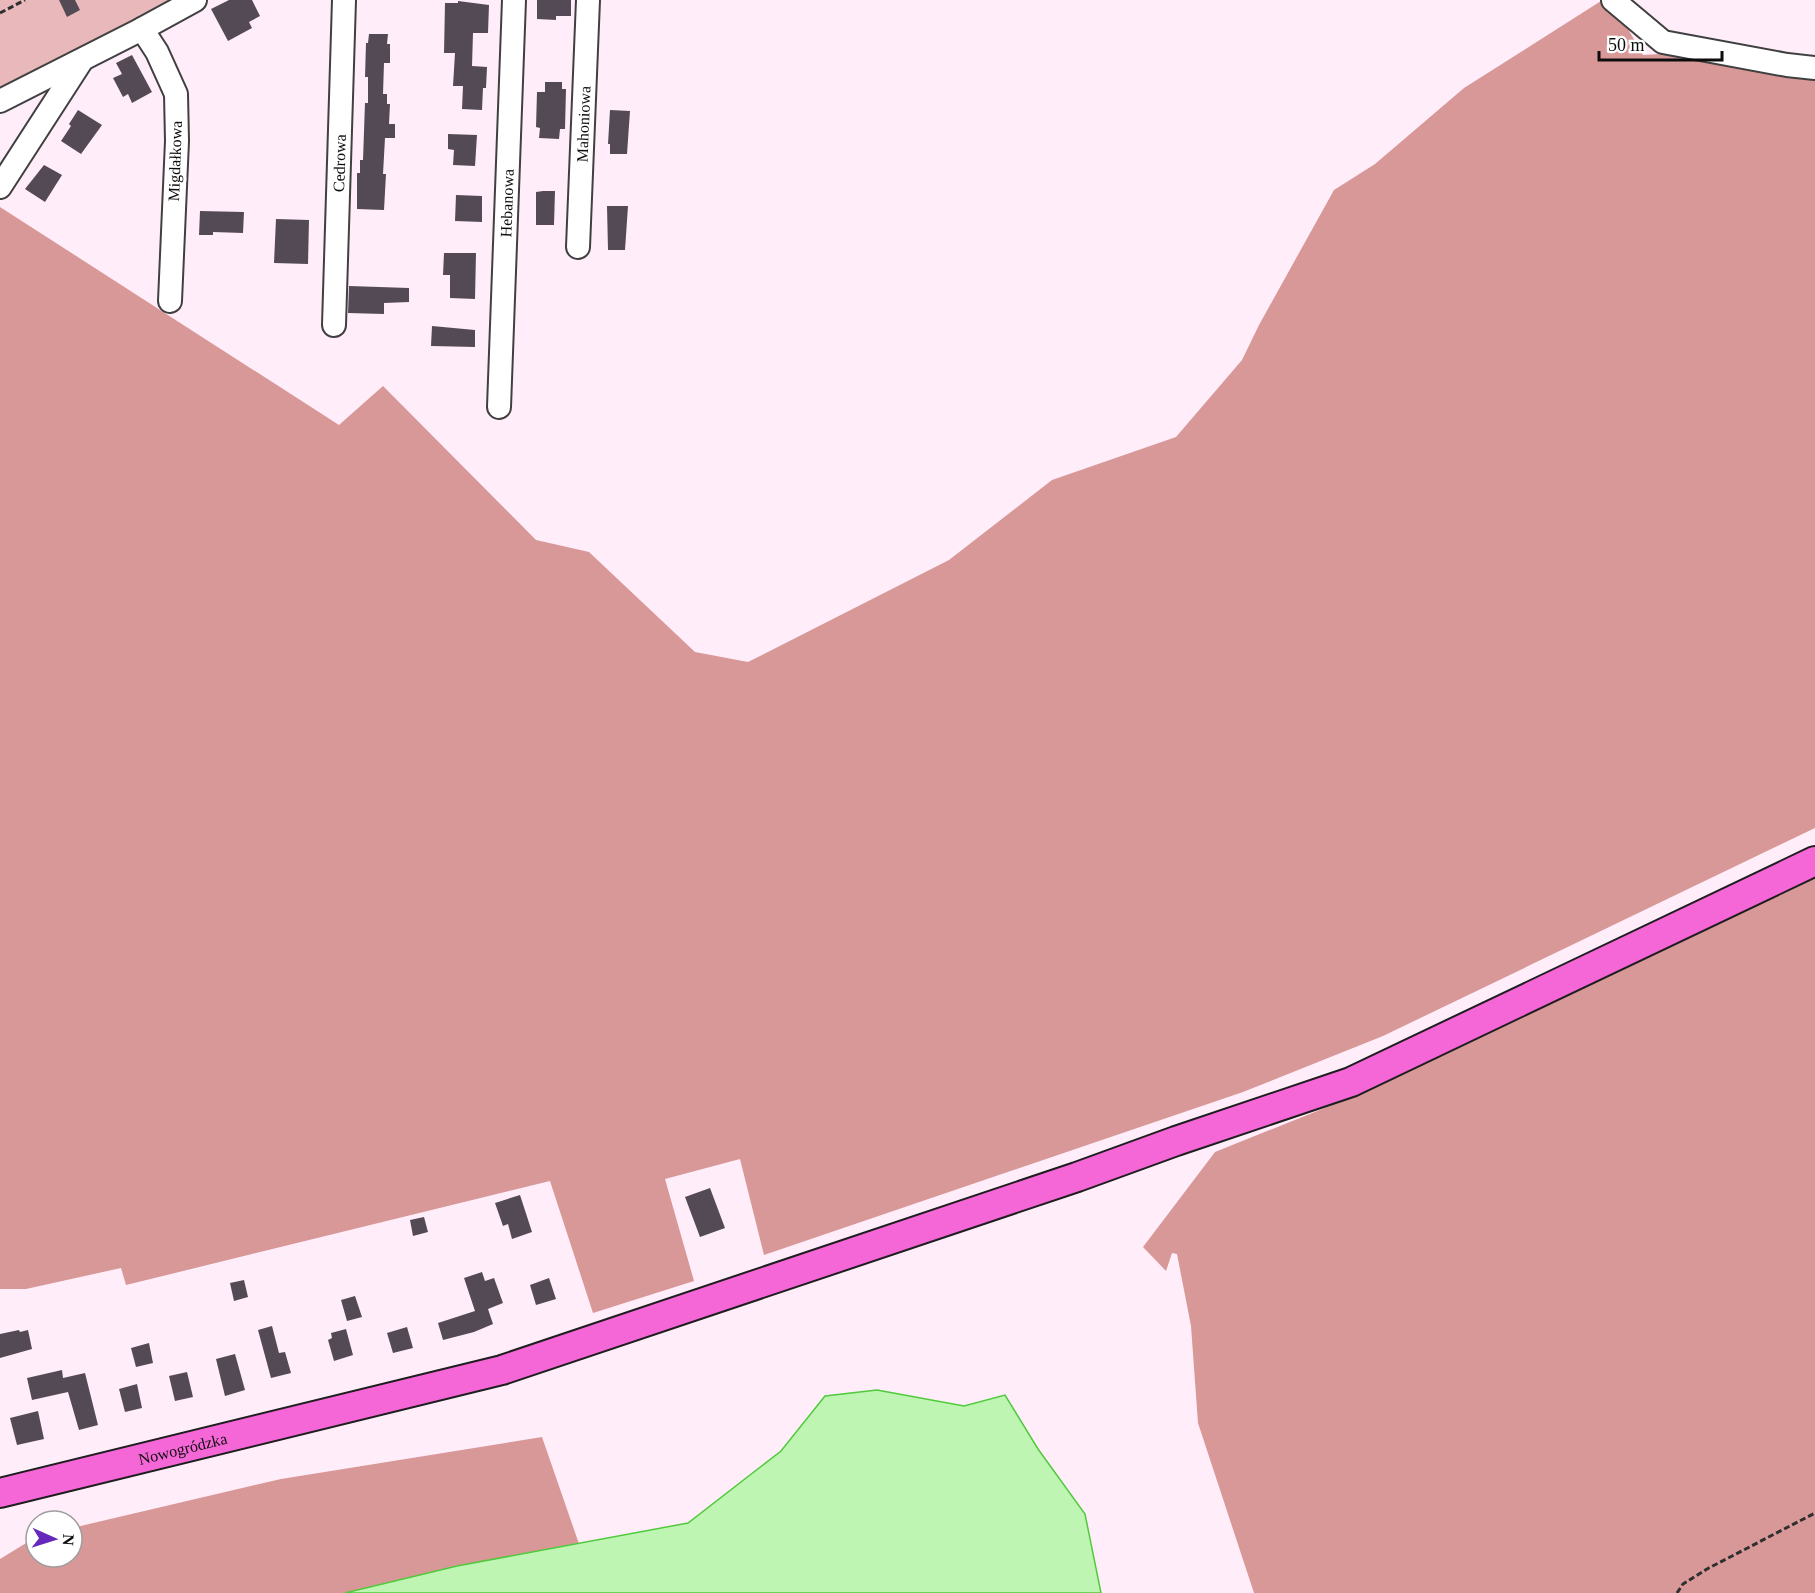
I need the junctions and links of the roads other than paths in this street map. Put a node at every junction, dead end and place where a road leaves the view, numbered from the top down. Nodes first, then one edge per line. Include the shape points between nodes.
1 (195, 0) edge
2 (344, 0) edge
3 (514, 0) edge
4 (588, 0) edge
5 (1613, 0) edge
6 (142, 29) junction
7 (83, 59) junction
8 (1815, 68) edge
9 (0, 101) edge
10 (0, 187) edge
11 (578, 247) dead end
12 (170, 301) dead end
13 (334, 325) dead end
14 (499, 407) dead end
15 (1815, 861) edge
16 (0, 1493) edge

1 - 6 street
2 - 13 street, Cedrowa
3 - 14 street, Hebanowa
4 - 11 street, Mahoniowa
5 - 8 street via 1663,42
6 - 7 street
6 - 12 street, Migdałkowa via 176,94
7 - 9 street
7 - 10 street
15 - 16 main road, Nowogródzka via 1351,1082 513,1367

